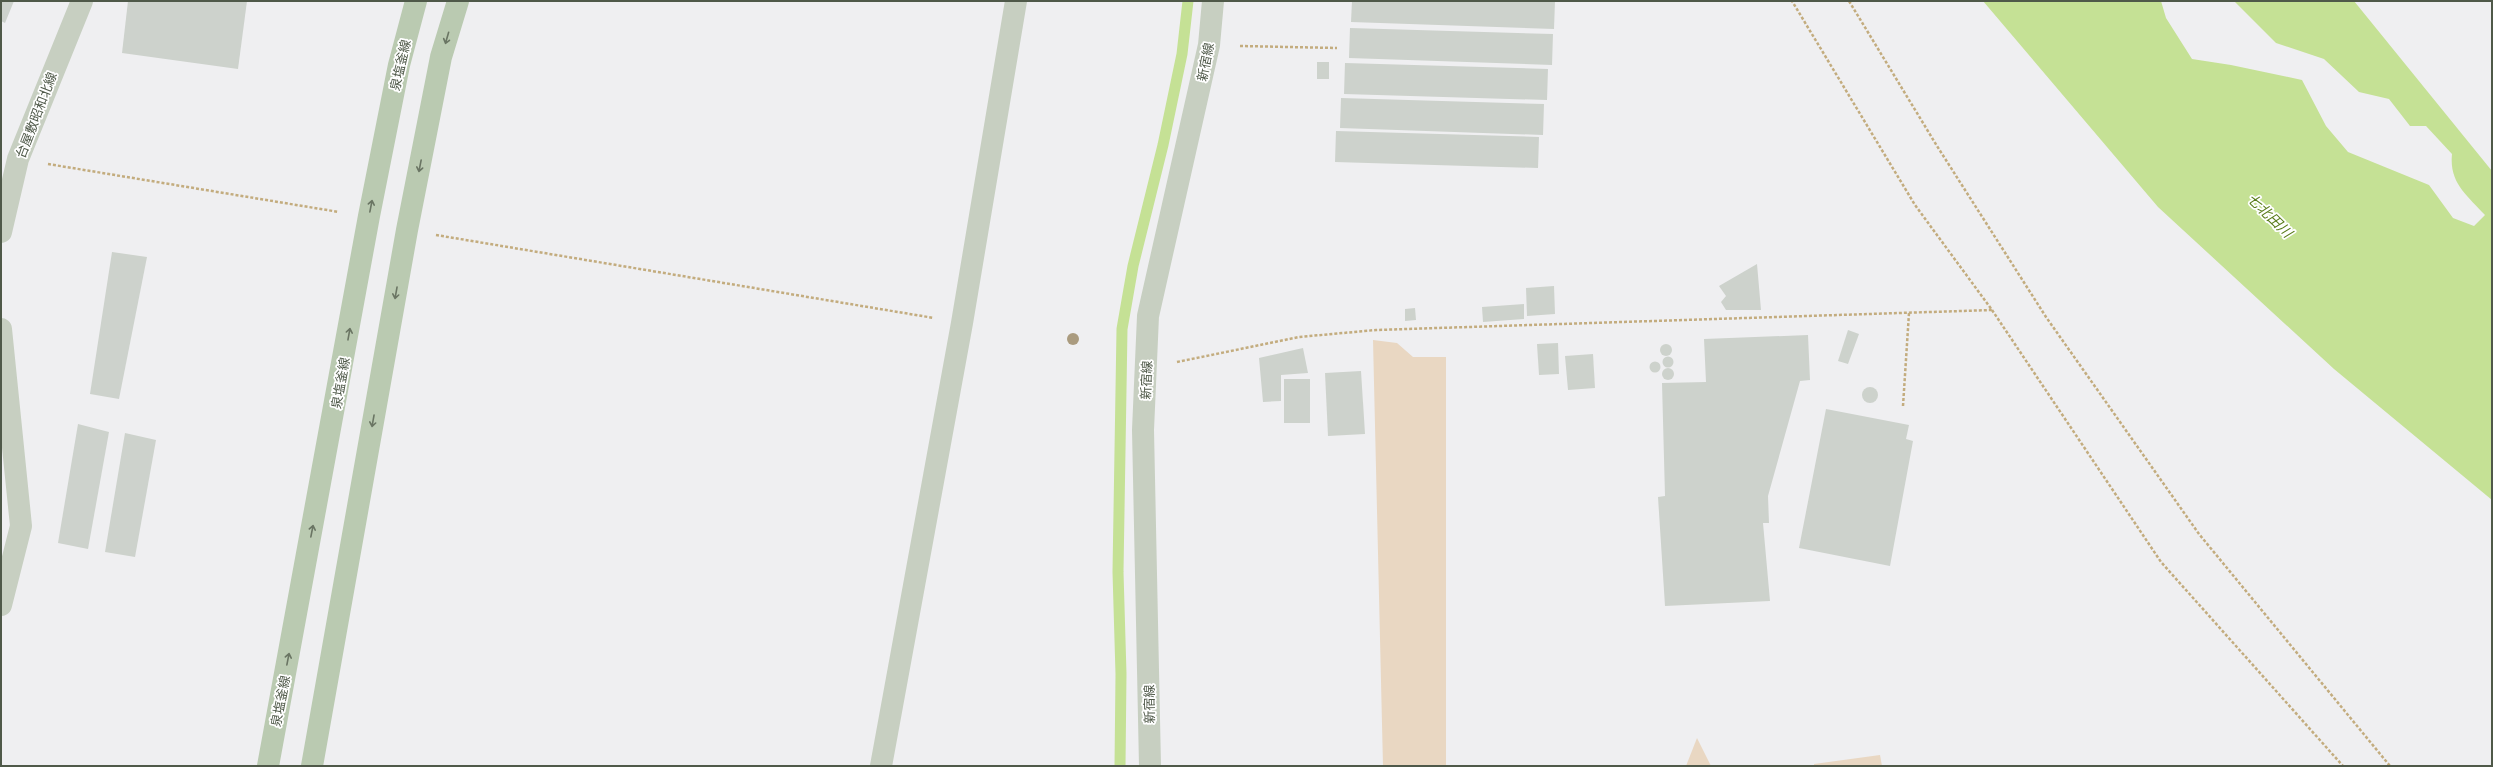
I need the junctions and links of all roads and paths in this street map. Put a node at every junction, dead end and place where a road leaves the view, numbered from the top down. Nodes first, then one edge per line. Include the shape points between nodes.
1 (82, 1) edge
2 (416, 1) edge
3 (458, 1) edge
4 (1016, 1) edge
5 (1213, 1) edge
6 (1792, 1) edge
7 (1849, 1) edge
8 (1209, 45) junction
9 (1337, 48) dead end
10 (18, 159) junction
11 (369, 216) junction
12 (407, 230) junction
13 (1, 232) edge
14 (1992, 310) junction
15 (1909, 313) junction
16 (962, 323) junction
17 (1, 329) edge
18 (1146, 368) junction
19 (1902, 406) dead end
20 (1, 605) edge
21 (268, 766) edge
22 (312, 766) edge
23 (881, 766) edge
24 (1150, 766) edge
25 (2343, 766) edge
26 (2390, 766) edge

1 - 10 street, 台屋敷昭和北線
11 -> 2 main road, 泉塩釜線 via 399,65
3 -> 12 main road via 441,58
4 - 16 street
5 - 8 street, 新宿線
6 - 14 path via 1915,205
7 - 26 path via 1937,146 2046,317 2199,534
8 - 9 path
8 - 18 street, 新宿線 via 1148,316
10 - 11 path
10 - 13 street, 台屋敷昭和北線
21 -> 11 main road, 泉塩釜線
12 - 16 path
12 -> 22 main road
14 - 15 path
14 - 25 path via 2161,562
15 - 18 path via 1376,330 1299,337
15 - 19 path
16 - 23 street
17 - 20 street via 21,526
18 - 24 street, 新宿線 via 1143,430

